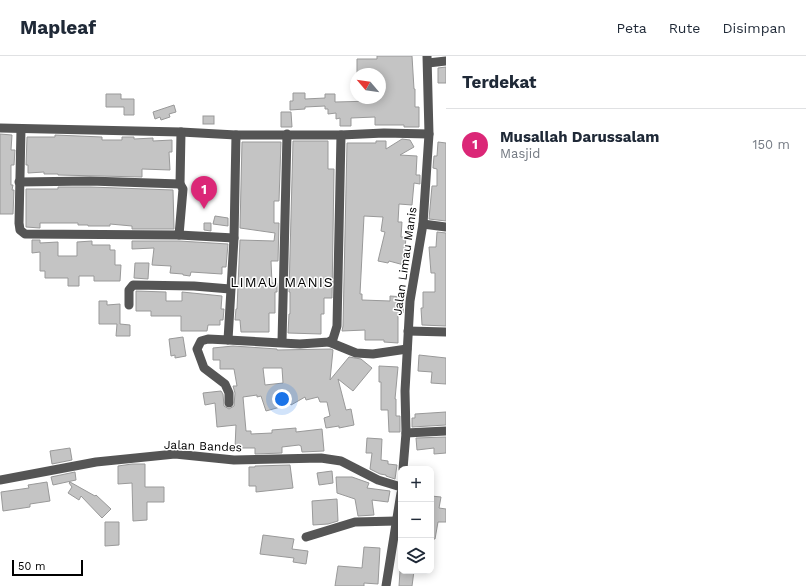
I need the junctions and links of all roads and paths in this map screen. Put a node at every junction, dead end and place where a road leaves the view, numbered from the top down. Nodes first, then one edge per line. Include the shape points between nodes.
1 (427, 59) edge
2 (446, 61) edge
3 (0, 128) edge
4 (21, 129) junction
5 (181, 132) junction
6 (287, 134) junction
7 (430, 134) junction
8 (236, 135) junction
9 (341, 135) junction
10 (19, 182) junction
11 (180, 184) junction
12 (423, 224) junction
13 (446, 227) edge
14 (179, 235) junction
15 (234, 238) junction
16 (230, 289) junction
17 (129, 305) dead end
18 (408, 331) junction
19 (446, 332) edge
20 (228, 340) junction
21 (282, 342) junction
22 (329, 342) junction
23 (407, 349) junction
24 (229, 403) dead end
25 (446, 430) edge
26 (406, 433) junction
27 (403, 466) edge
28 (0, 480) edge
29 (398, 486) edge
30 (399, 502) edge
31 (396, 521) junction
32 (306, 536) dead end
33 (386, 586) edge

1 - 2 street
1 - 7 street, Jalan Limau Manis
3 - 4 street
4 - 5 street
4 - 10 street
5 - 8 street
5 - 11 street
6 - 8 street
6 - 9 street
6 - 21 street
7 - 9 street
7 - 12 street, Jalan Limau Manis
8 - 15 street
9 - 22 street via 337,326 333,339
10 - 11 street
10 - 14 street via 19,222 20,230 25,234
11 - 14 street via 183,189
12 - 13 street
12 - 18 street, Jalan Limau Manis via 410,301
14 - 15 street
15 - 16 street
16 - 17 street via 133,286 129,290
16 - 20 street
18 - 19 street
18 - 23 street, Jalan Limau Manis
20 - 21 street
20 - 24 street via 201,341 197,349 204,368 227,387
21 - 22 street
22 - 23 street via 356,353 373,354
23 - 26 street, Jalan Limau Manis via 404,390
25 - 26 street
26 - 27 street, Jalan Limau Manis
28 - 29 street, Jalan Bandes via 96,462 175,454 234,460 321,458 341,461 378,480
30 - 31 street
31 - 32 street via 356,522
31 - 33 street

